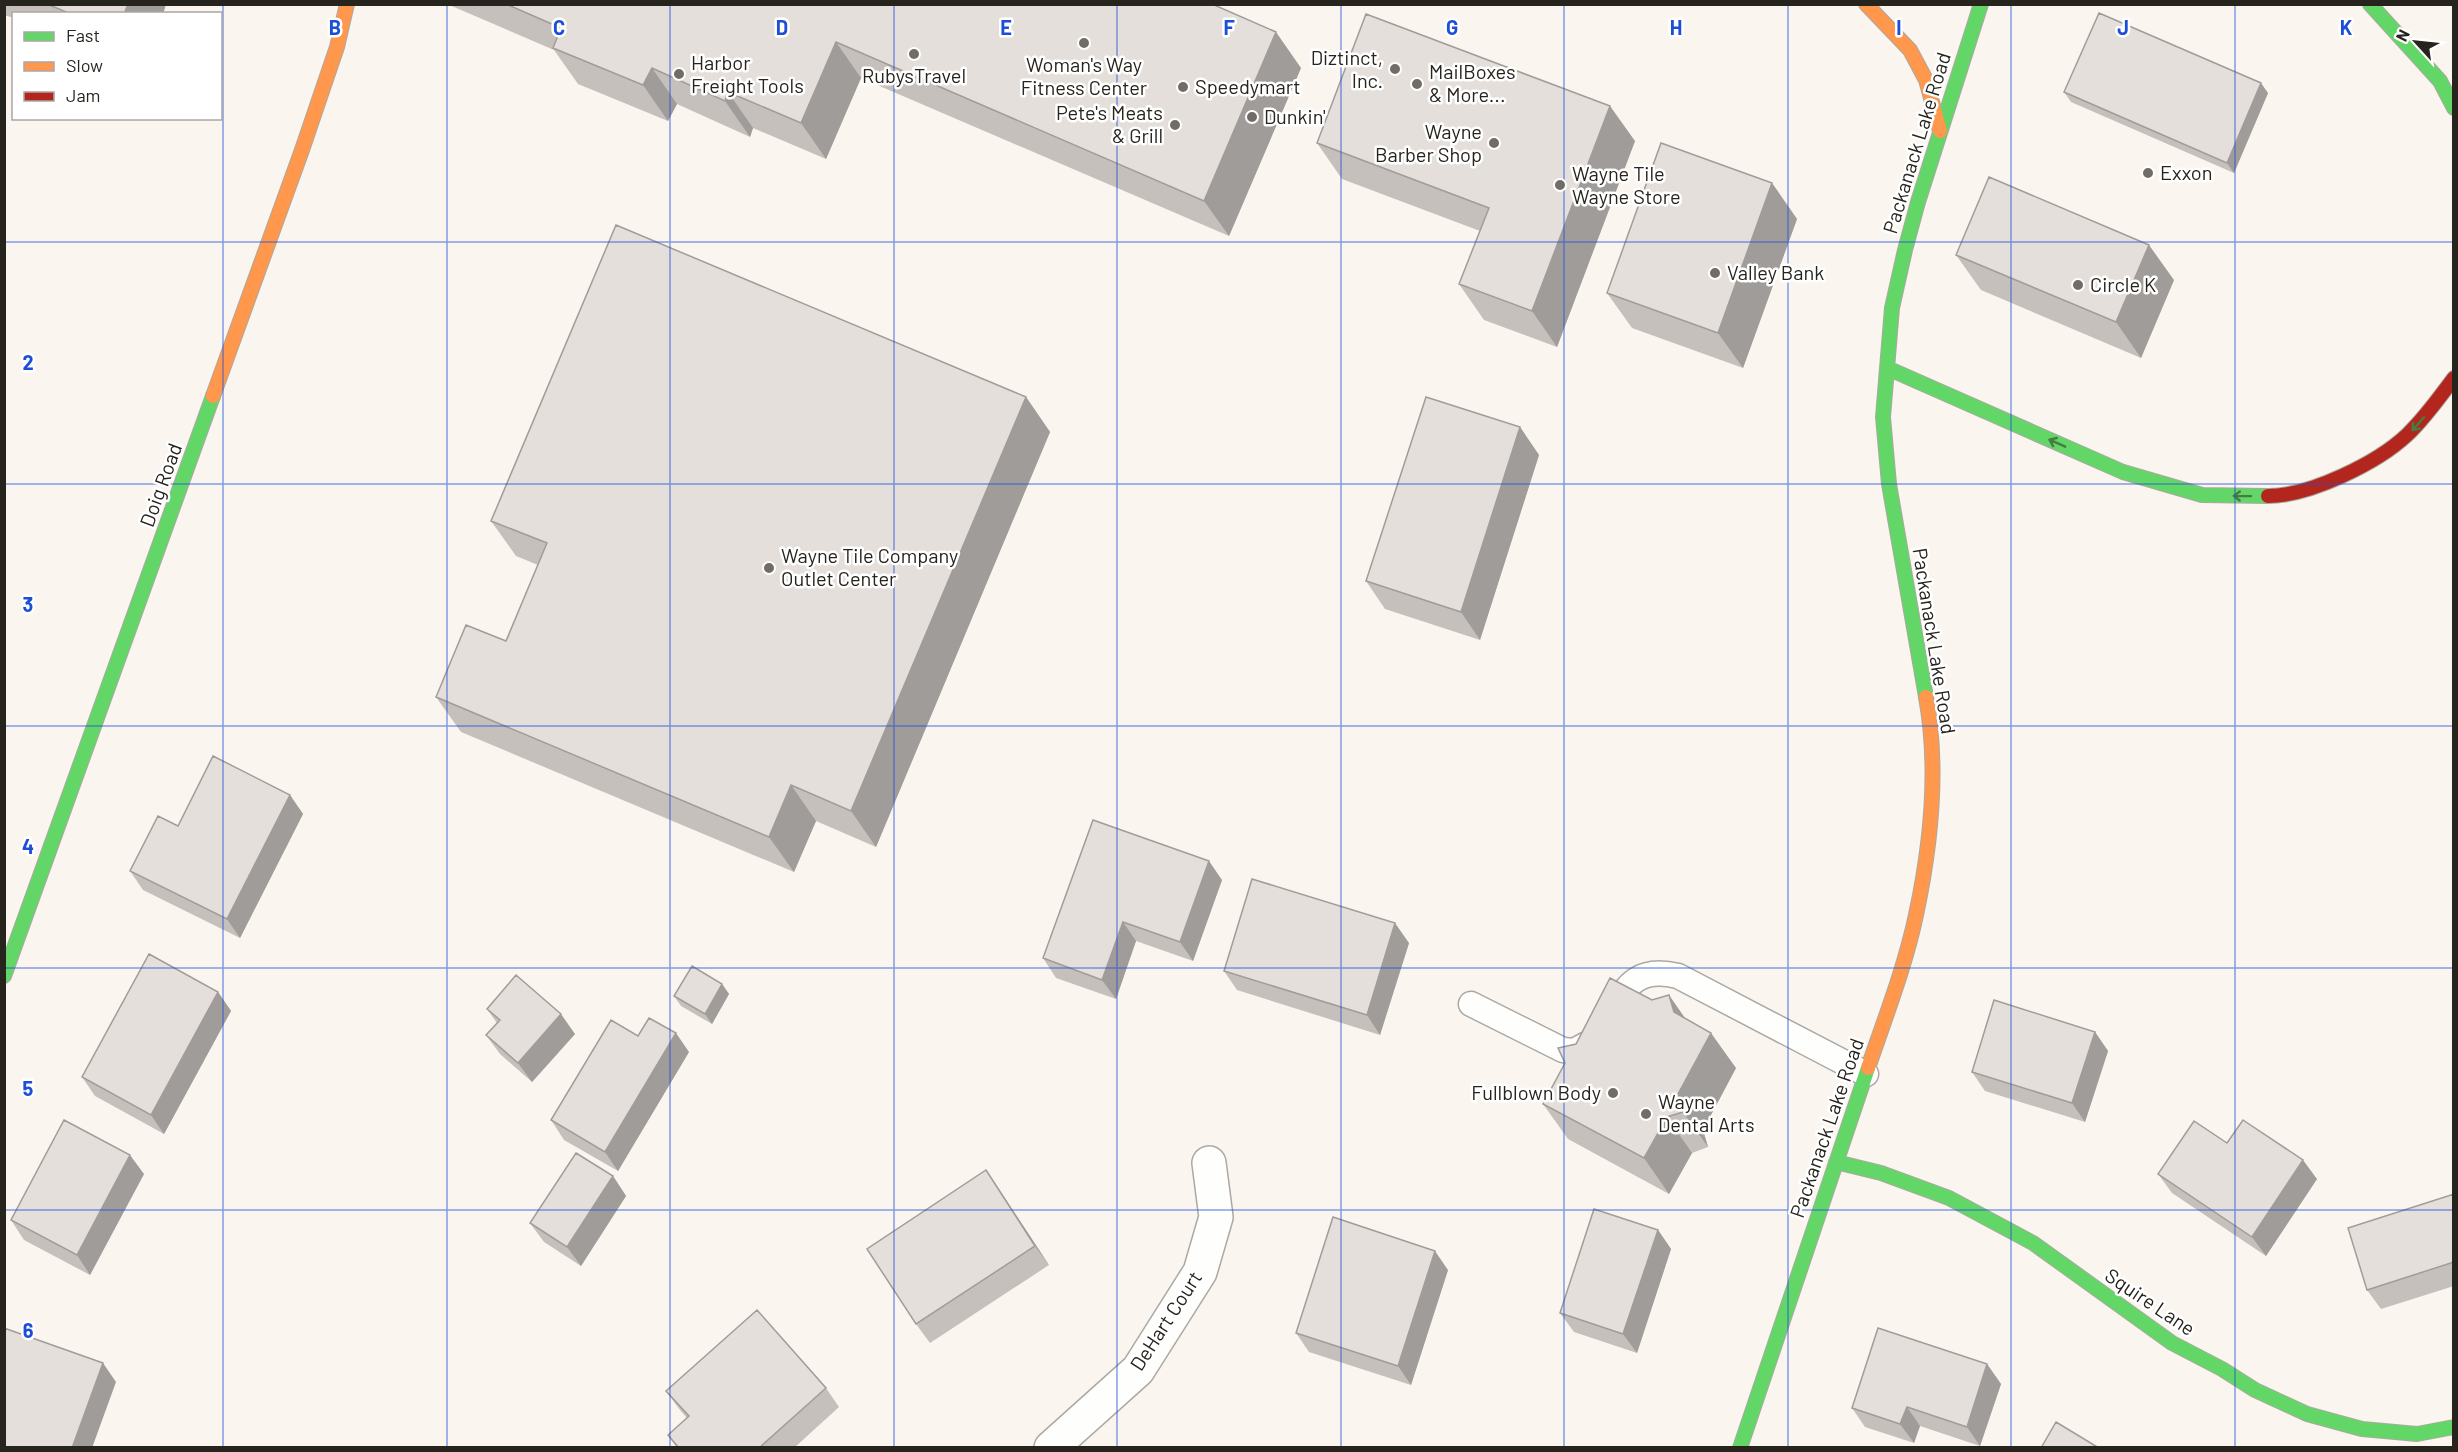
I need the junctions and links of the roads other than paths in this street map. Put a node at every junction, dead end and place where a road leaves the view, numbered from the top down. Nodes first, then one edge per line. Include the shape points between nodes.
1 (347, 4) edge
2 (1866, 4) edge
3 (1981, 4) edge
4 (2370, 4) edge
5 (2454, 108) edge
6 (1940, 131) junction
7 (1887, 368) junction
8 (2454, 378) edge
9 (4, 976) edge
10 (1471, 1004) dead end
11 (1866, 1074) junction
12 (1836, 1162) junction
13 (1209, 1163) dead end
14 (2454, 1427) edge
15 (1051, 1448) edge
16 (1740, 1448) edge

1 - 9 main road, Doig Road via 338,47 298,162
2 - 6 main road via 1910,50 1926,80
3 - 6 main road, Packanack Lake Road
4 - 5 main road via 2440,81
6 - 7 main road, Packanack Lake Road via 1905,250 1893,308
8 -> 7 main road via 2407,435 2385,453 2348,472 2311,488 2274,496 2202,495 2123,472
7 - 11 main road, Packanack Lake Road via 1883,417 1889,484 1929,712 1933,786 1916,915
10 - 11 lane via 1563,1050 1574,1051 1601,1034 1621,993 1631,984 1654,972 1669,974
11 - 12 main road, Packanack Lake Road
12 - 14 main road, Squire Lane via 1881,1173 1948,1198 2033,1243 2172,1343 2307,1414 2362,1429 2417,1434
12 - 16 main road, Packanack Lake Road
13 - 15 street, DeHart Court via 1216,1217 1200,1272 1138,1370

